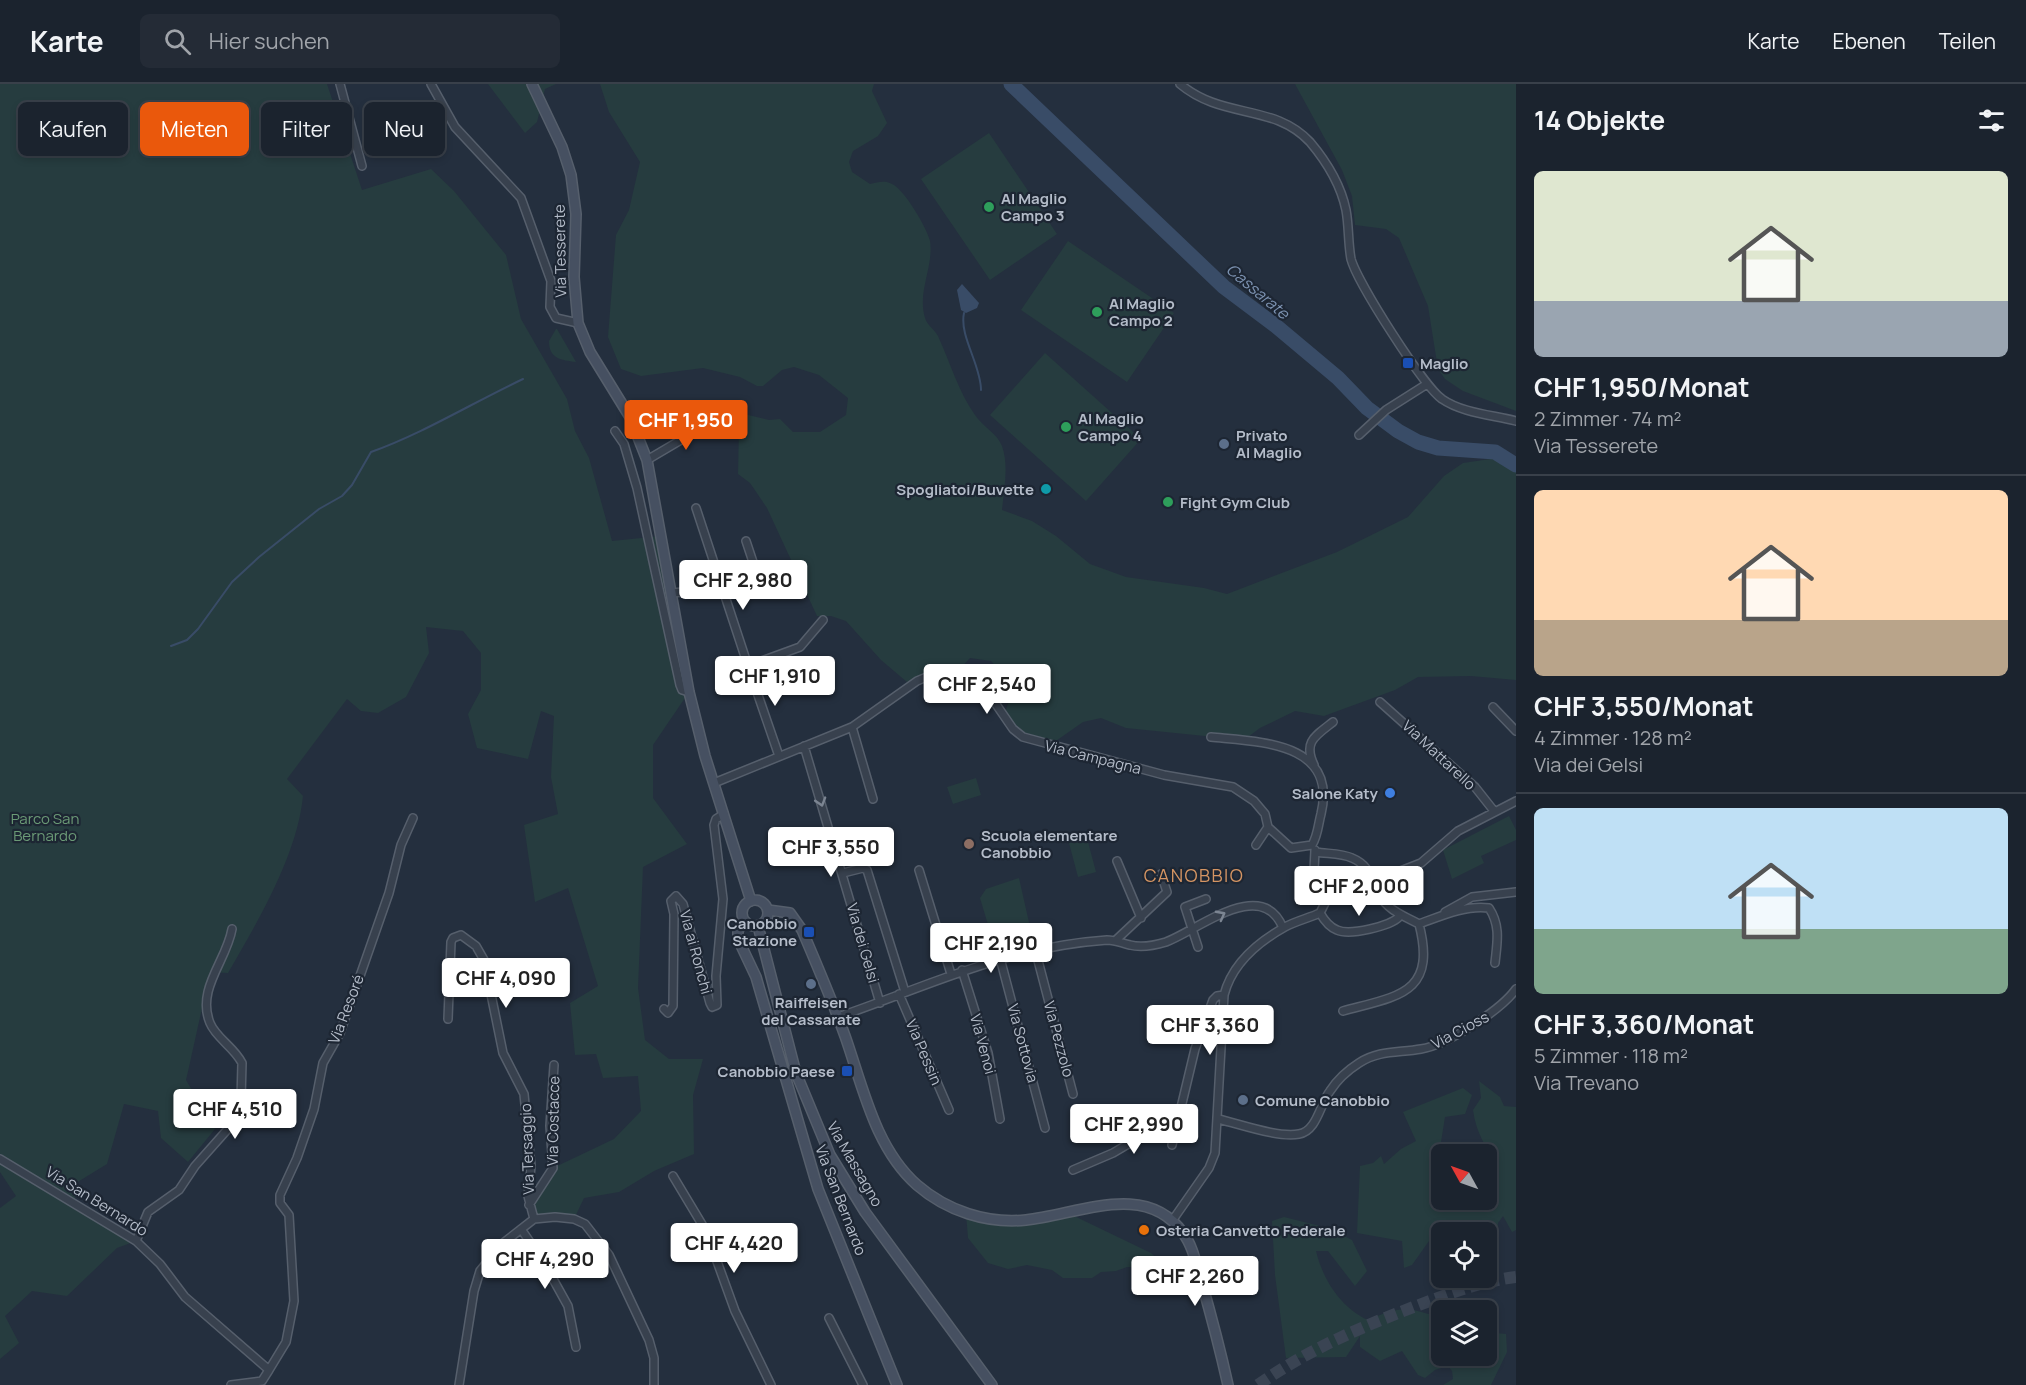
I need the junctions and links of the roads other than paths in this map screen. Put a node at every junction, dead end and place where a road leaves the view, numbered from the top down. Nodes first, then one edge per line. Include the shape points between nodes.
1 (340, 84) edge
2 (431, 84) edge
3 (532, 84) edge
4 (1180, 84) edge
5 (362, 166) dead end
6 (578, 323) junction
7 (1427, 384) junction
8 (1516, 421) edge
9 (713, 422) dead end
10 (615, 431) dead end
11 (1359, 435) dead end
12 (646, 460) junction
13 (696, 508) dead end
14 (746, 540) dead end
15 (723, 589) junction
16 (671, 593) junction
17 (823, 620) dead end
18 (748, 666) junction
19 (689, 692) junction
20 (1380, 702) dead end
21 (1493, 707) dead end
22 (1333, 722) dead end
23 (852, 727) junction
24 (1516, 731) edge
25 (1211, 737) dead end
26 (804, 746) junction
27 (779, 756) junction
28 (1315, 766) junction
29 (714, 783) junction
30 (873, 799) dead end
31 (1516, 801) edge
32 (1494, 811) junction
33 (724, 814) junction
34 (413, 818) dead end
35 (1268, 827) junction
36 (1256, 846) dead end
37 (1314, 848) junction
38 (1117, 861) dead end
39 (919, 870) dead end
40 (843, 873) junction
41 (1161, 874) dead end
42 (1375, 881) junction
43 (1516, 892) edge
44 (1206, 899) dead end
45 (751, 901) junction
46 (768, 910) junction
47 (1320, 913) junction
48 (1441, 916) junction
49 (1399, 917) junction
50 (1141, 918) junction
51 (745, 921) junction
52 (1419, 924) junction
53 (758, 926) junction
54 (1285, 927) junction
55 (232, 929) dead end
56 (1191, 929) junction
57 (1116, 940) junction
58 (1198, 947) dead end
59 (1035, 949) junction
60 (1000, 958) junction
61 (1495, 963) dead end
62 (962, 970) junction
63 (951, 974) junction
64 (1516, 989) edge
65 (902, 993) junction
66 (1224, 995) junction
67 (880, 1003) junction
68 (664, 1009) dead end
69 (1343, 1011) dead end
70 (838, 1017) junction
71 (448, 1019) dead end
72 (554, 1065) dead end
73 (1073, 1094) dead end
74 (949, 1110) dead end
75 (1180, 1114) junction
76 (1000, 1119) dead end
77 (1218, 1119) junction
78 (1045, 1128) dead end
79 (1172, 1145) dead end
80 (0, 1159) edge
81 (1073, 1170) dead end
82 (673, 1176) dead end
83 (529, 1205) junction
84 (534, 1219) junction
85 (1172, 1221) junction
86 (521, 1229) junction
87 (136, 1241) junction
88 (829, 1318) dead end
89 (576, 1347) dead end
90 (269, 1370) junction
91 (458, 1384) edge
92 (231, 1385) edge
93 (654, 1385) edge
94 (771, 1385) edge
95 (863, 1385) edge
96 (897, 1385) edge
97 (992, 1385) edge
98 (1228, 1385) edge

1 - 5 street
2 - 6 street via 454,127 521,198 551,281 551,310 555,318
3 - 6 main road, Via Tesserete via 571,175 576,214 574,277
4 - 7 street via 1213,104 1281,122 1314,148 1343,199 1355,270
6 - 12 main road, Via Tesserete via 590,352 630,417
7 - 8 street via 1445,401
7 - 11 street via 1386,410
9 - 12 street
10 - 19 street via 624,444 637,488 680,685
12 - 16 main road, Via Tesserete
13 - 15 street
14 - 15 street via 758,577
15 - 16 street
15 - 18 street
16 - 19 main road, Via Tesserete
17 - 18 street via 800,647
18 - 27 street
19 - 29 main road, Via Tesserete
20 - 32 street, Via Mattarello via 1460,773
21 - 24 street
22 - 28 street via 1309,745
23 - 26 street, Via Campagna
23 - 30 street
23 - 35 street, Via Campagna via 918,681 936,673 956,673 974,680 1023,737 1164,775 1233,787 1254,801 1265,814
25 - 28 street via 1284,746
26 - 27 street, Via Campagna
26 -> 40 street, Via dei Gelsi
27 - 29 street, Via Campagna
28 - 37 street via 1322,782 1323,799
29 - 33 main road, Via Tesserete
31 - 32 street
32 - 42 street via 1453,835 1421,862
33 - 45 main road, Via Tesserete
33 - 68 street, Via ai Ronchi via 714,825 723,899 717,1005 711,1005 683,904 676,896 671,901 673,1006 668,1012
34 - 90 street, Via Resoré via 340,1033 323,1063 315,1109 280,1195 280,1203 289,1215 294,1301 286,1342
35 - 36 street
35 - 37 street, Via Campagna via 1291,848
37 - 42 street via 1353,858
37 - 47 street via 1314,870 1325,903
38 - 50 street
39 - 63 street
40 - 65 street, Via Pessin via 867,870
40 - 67 street, Via dei Gelsi
41 - 50 street via 1167,892
42 - 49 street via 1379,895
43 - 48 street via 1472,897
44 - 56 street via 1185,906
45 - 46 main road via 759,901
45 - 51 main road via 743,910
46 - 53 main road via 766,922
46 - 70 main road via 784,910 795,918
47 - 49 street via 1333,928 1344,932 1388,926
47 - 54 street
48 - 52 street
48 - 61 street via 1489,908 1498,929
49 - 52 street
50 - 57 street
51 - 53 main road
51 - 96 main road, Via San Bernardo via 738,930 738,939 756,977 818,1189
52 - 69 street via 1425,957 1420,975 1394,997
53 - 97 main road, Via Massagno via 796,1073 830,1155 865,1212
56 -> 54 street via 1237,907 1253,904 1277,915
54 - 66 street via 1238,964
55 - 87 street via 208,993 206,1012 211,1026 242,1063 238,1109 223,1136 179,1190 148,1212
56 - 57 street via 1148,946 1131,946
56 - 58 street
57 - 59 street
59 - 60 street
59 - 73 street, Via Pezzolo
60 - 62 street
60 - 78 street, Via Sottovia
62 - 63 street
62 - 76 street, Via Venoi via 988,1053
63 - 65 street
64 - 77 street, Via Cioss via 1498,1009 1434,1046 1380,1054 1356,1065 1331,1089 1312,1126 1304,1133 1267,1131
65 - 67 street
65 - 74 street, Via Pessin
66 - 75 street via 1213,1000 1195,1049
66 - 77 street
67 - 70 street
70 - 85 main road via 887,1147 908,1176 938,1200 966,1213 996,1220 1025,1221 1125,1203 1153,1210
71 - 83 street, Via Tersaggio via 451,942 461,935 476,946 484,960 503,1053 524,1094 531,1166
72 - 83 street, Via Costacce via 550,1126 553,1168
75 - 79 street
75 - 81 street via 1113,1153
77 - 85 street via 1212,1162
80 - 87 street, Via San Bernardo
82 - 94 street via 706,1231 735,1311
83 - 84 street, Via Tersaggio
84 - 86 street
84 - 93 street via 574,1219 598,1239 627,1289 649,1340
85 - 98 main road via 1192,1250
86 - 89 street via 568,1306
86 - 91 street via 496,1250 477,1276
87 - 90 street, Via San Bernardo via 185,1296
88 - 95 street
90 - 92 street via 261,1381

